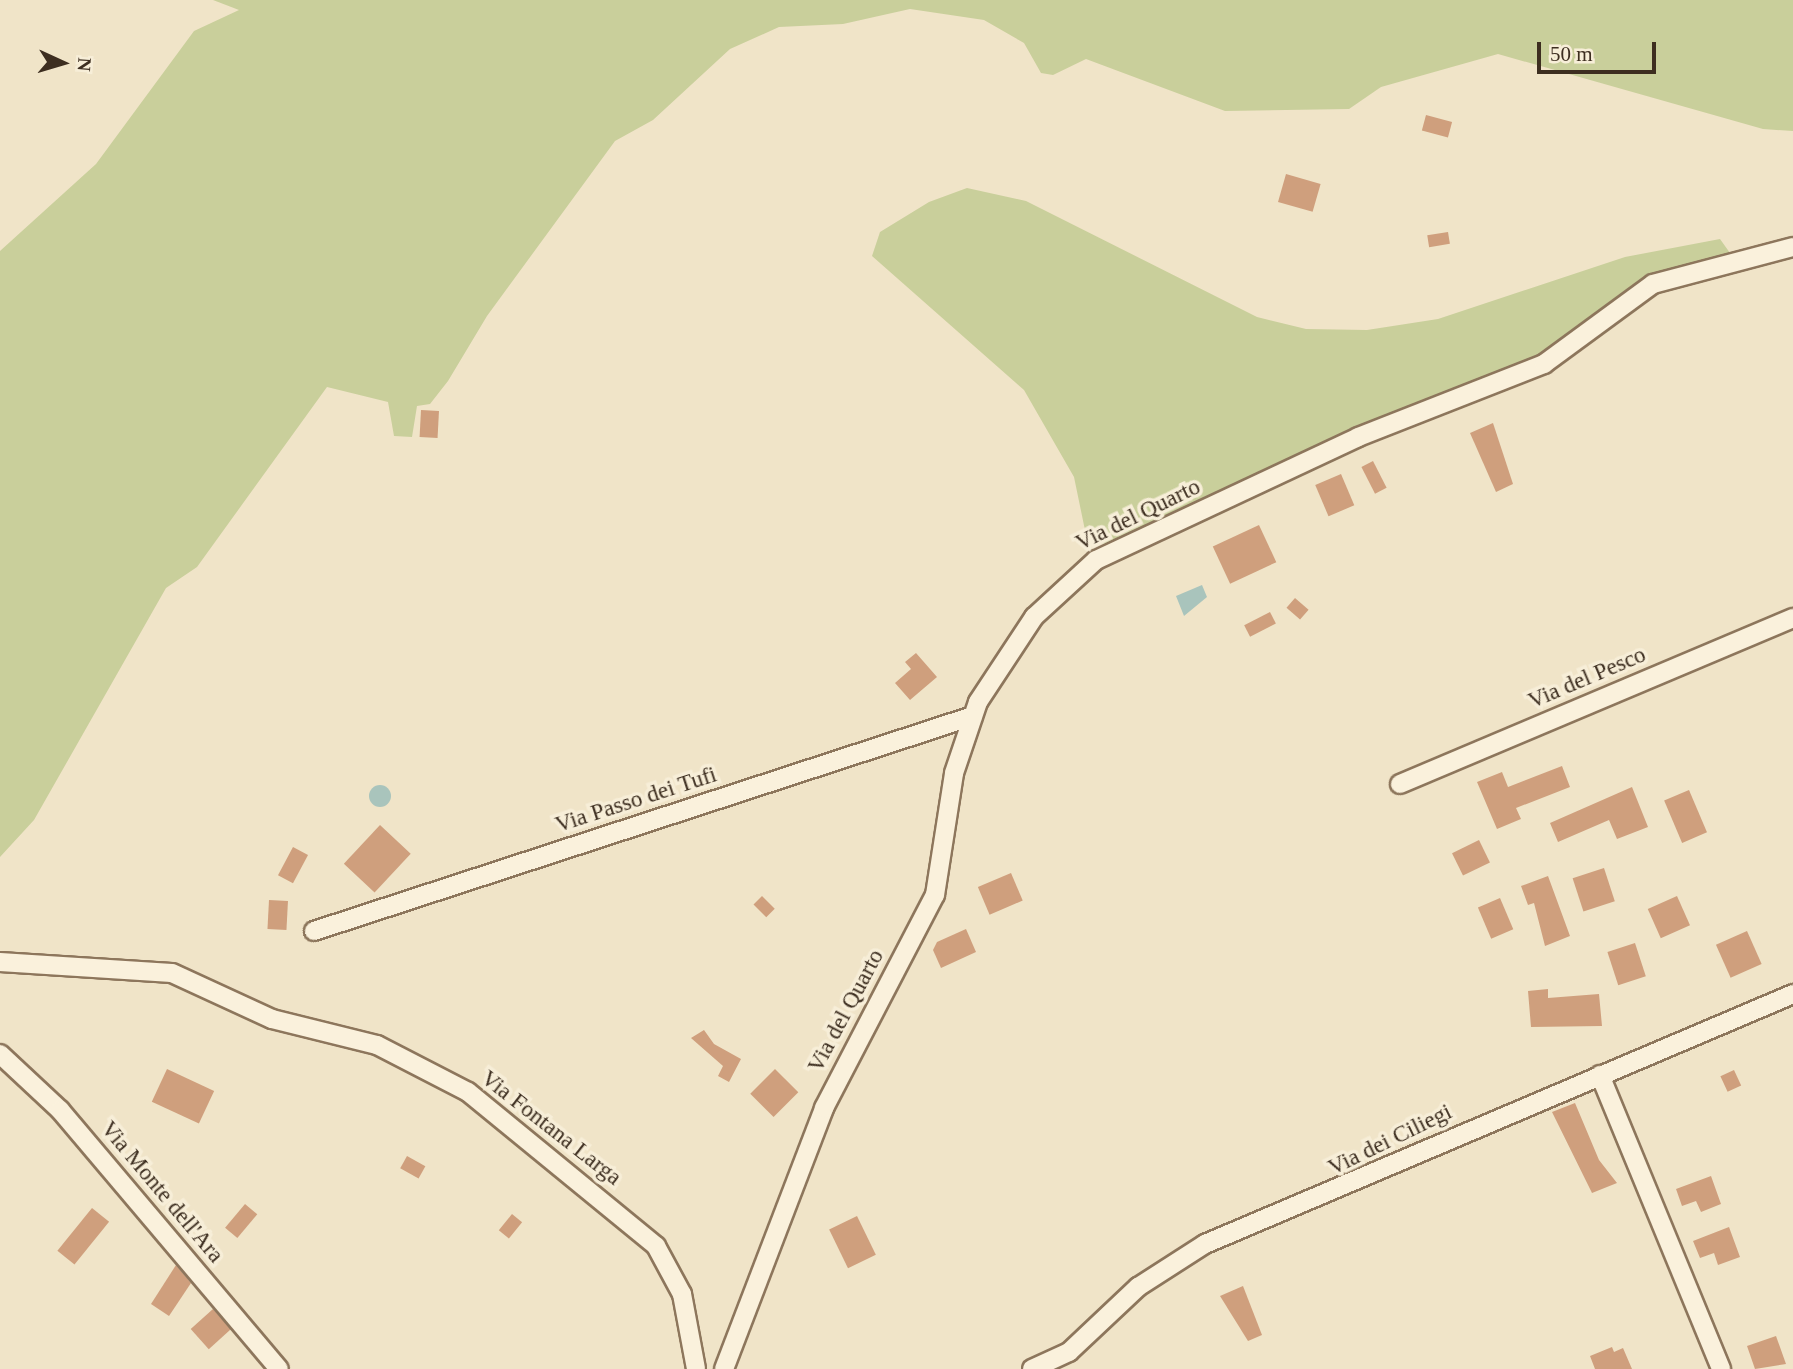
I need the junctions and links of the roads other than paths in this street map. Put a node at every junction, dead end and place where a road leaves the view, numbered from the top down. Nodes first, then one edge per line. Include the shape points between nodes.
1 (1793, 247) edge
2 (1793, 618) edge
3 (973, 716) junction
4 (1400, 784) dead end
5 (314, 931) dead end
6 (0, 962) edge
7 (1793, 995) edge
8 (0, 1054) edge
9 (1600, 1075) junction
10 (279, 1369) edge
11 (696, 1369) edge
12 (724, 1369) edge
13 (1032, 1369) edge
14 (1721, 1369) edge

1 - 3 street, Via del Quarto via 1662,280 1544,364 1349,441 1096,560 1019,634
2 - 4 street, Via del Pesco
3 - 5 street, Via Passo dei Tufi
3 - 12 street, Via del Quarto via 954,773 935,895 829,1095
6 - 11 street, Via Fontana Larga via 172,973 272,1018 377,1045 468,1092 656,1246 682,1294
7 - 9 street, Via dei Ciliegi
8 - 10 street, Via Monte dell'Ara via 60,1110
9 - 13 street, Via dei Ciliegi via 1205,1244 1138,1287 1069,1352
9 - 14 street

